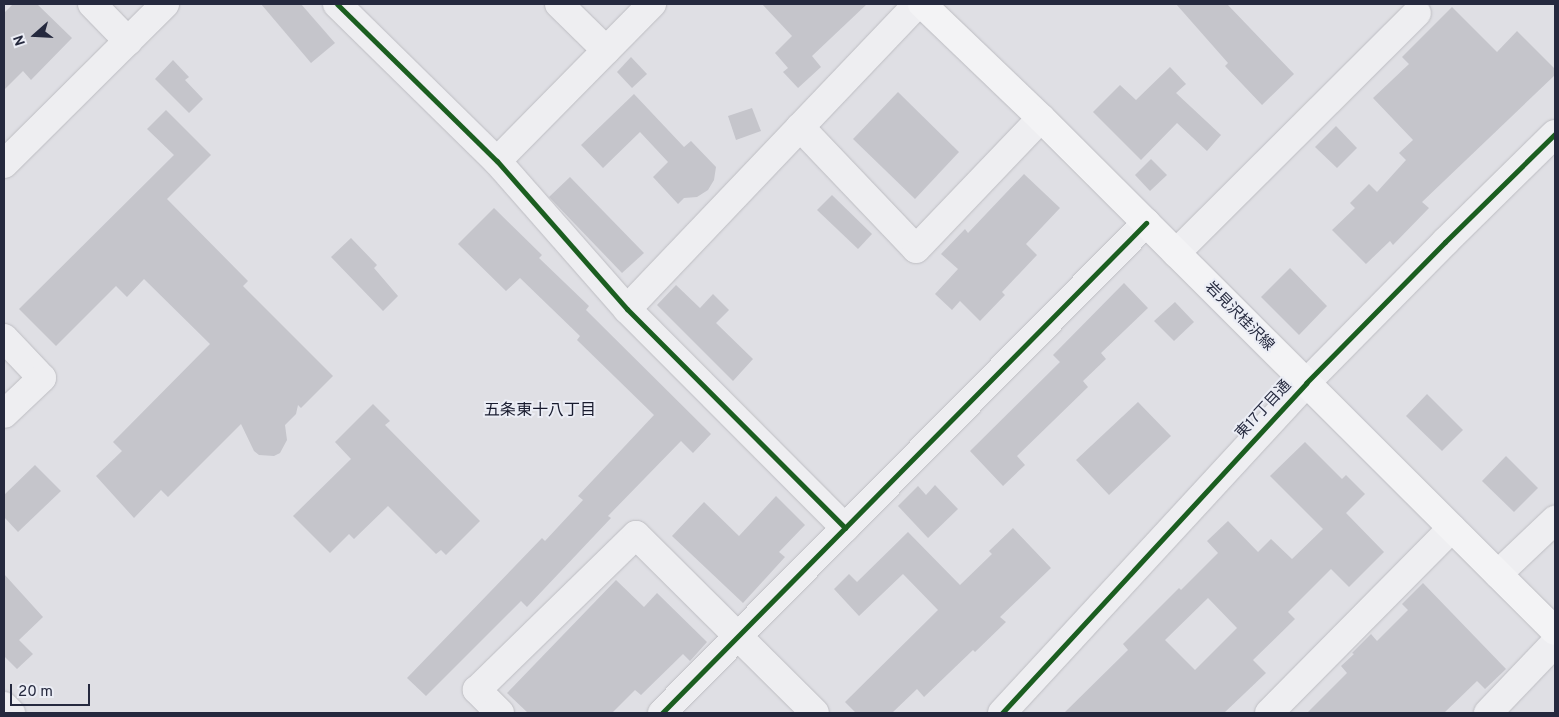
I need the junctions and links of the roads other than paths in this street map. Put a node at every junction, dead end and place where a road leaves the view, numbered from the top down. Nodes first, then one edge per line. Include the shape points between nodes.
1 (92, 4) edge
2 (165, 4) edge
3 (337, 4) edge
4 (559, 4) edge
5 (652, 4) edge
6 (917, 4) edge
7 (922, 4) edge
8 (1417, 13) dead end
9 (128, 41) junction
10 (606, 50) junction
11 (1041, 118) junction
12 (800, 127) junction
13 (1555, 134) edge
14 (497, 161) junction
15 (4, 164) edge
16 (1146, 223) junction
17 (1176, 253) junction
18 (628, 309) junction
19 (4, 338) edge
20 (1306, 383) junction
21 (4, 414) edge
22 (1555, 520) edge
23 (845, 528) junction
24 (1452, 528) junction
25 (1498, 574) junction
26 (1555, 631) edge
27 (737, 636) junction
28 (1555, 644) edge
29 (4, 706) edge
30 (11, 713) edge
31 (500, 713) edge
32 (662, 713) edge
33 (815, 713) edge
34 (1002, 713) edge
35 (1269, 713) edge
36 (1488, 713) edge

1 - 9 street
2 - 9 street
3 - 14 street
4 - 10 street
5 - 10 street
6 - 12 street
7 - 11 main road, 岩見沢桂沢線
8 - 17 street
9 - 15 street
10 - 14 street
11 - 12 street via 916,249
11 - 16 main road, 岩見沢桂沢線
12 - 18 street
13 - 20 street, 東17丁目通
14 - 18 street
16 - 17 main road, 岩見沢桂沢線
16 - 23 street
17 - 20 main road, 岩見沢桂沢線
18 - 23 street
19 - 21 street via 42,378
20 - 24 main road, 岩見沢桂沢線
20 - 34 street, 東17丁目通
22 - 25 street
23 - 27 street
24 - 25 main road, 岩見沢桂沢線
24 - 35 street
25 - 26 main road, 岩見沢桂沢線
27 - 31 street via 636,535 477,690
27 - 32 street
27 - 33 street
28 - 36 street
29 - 30 street

